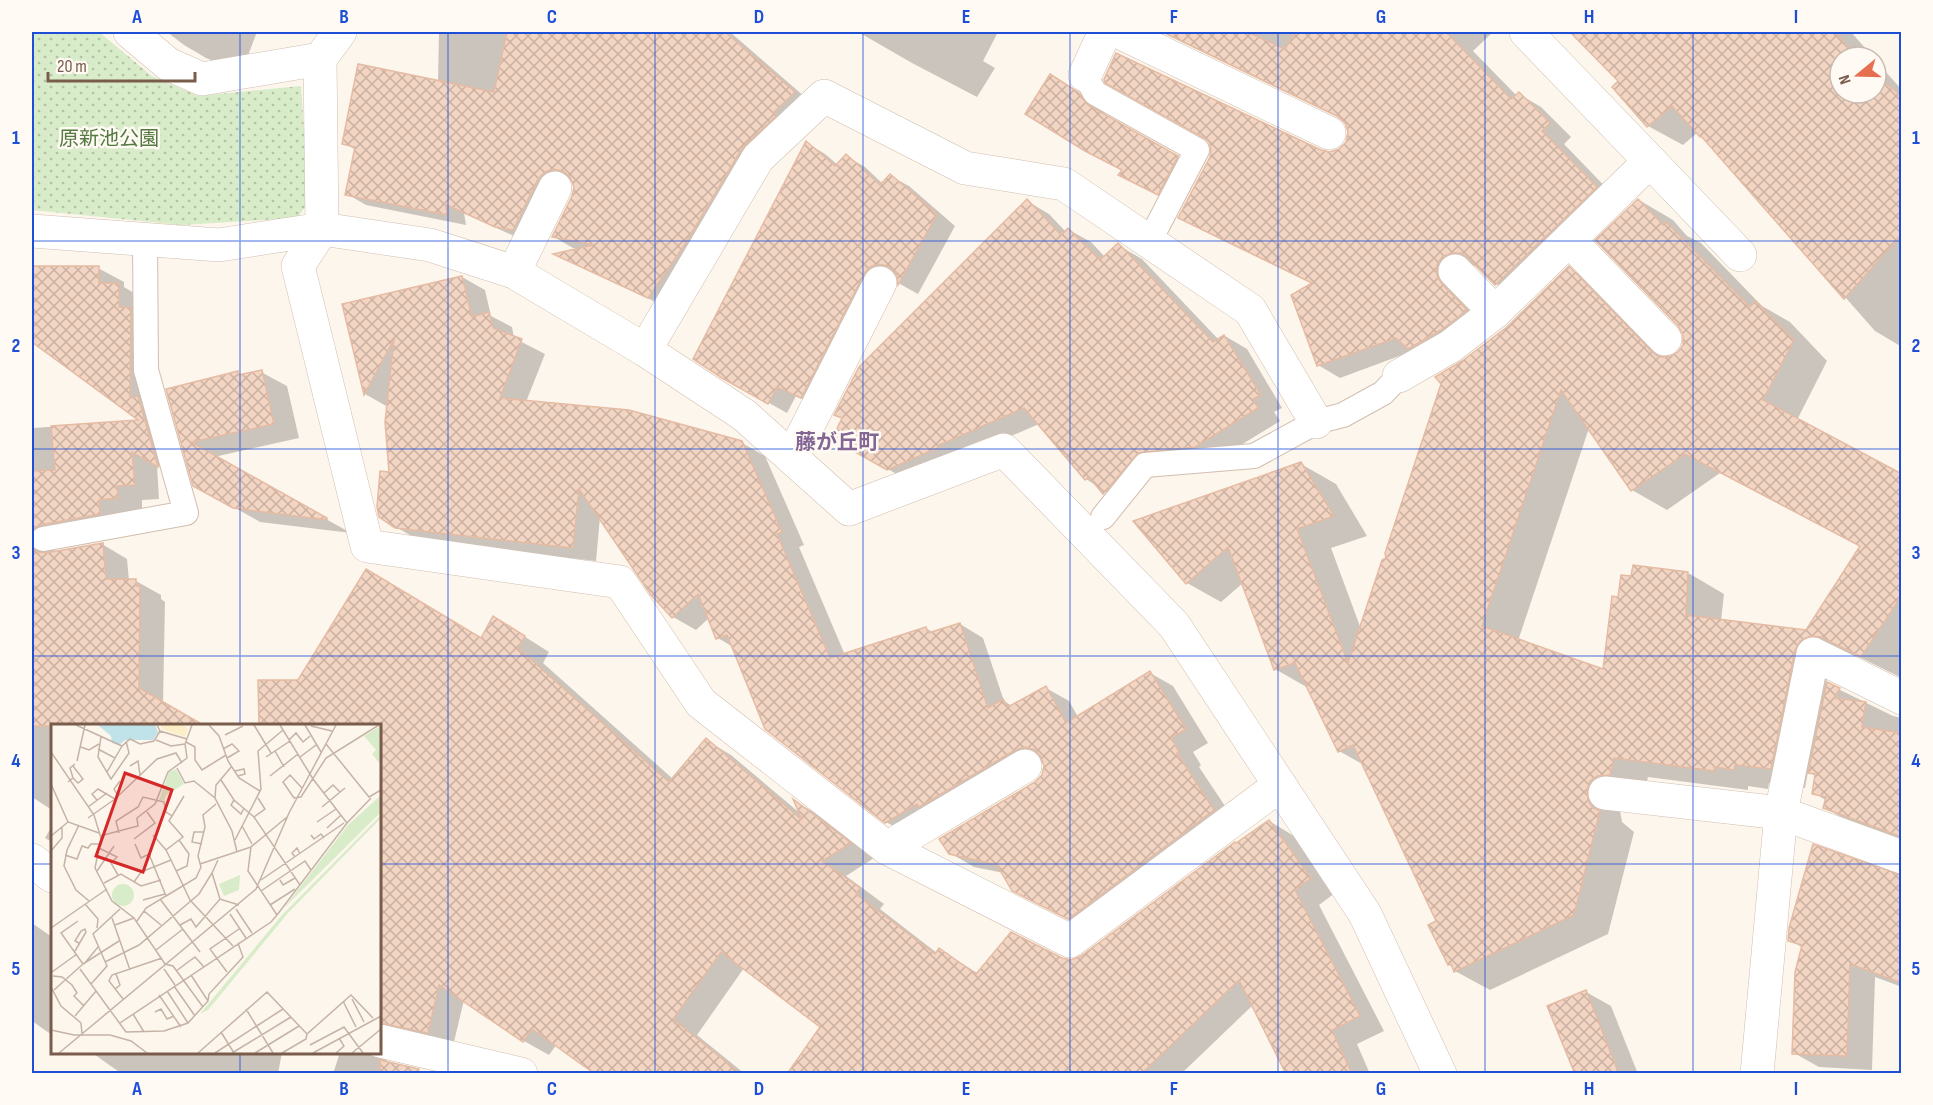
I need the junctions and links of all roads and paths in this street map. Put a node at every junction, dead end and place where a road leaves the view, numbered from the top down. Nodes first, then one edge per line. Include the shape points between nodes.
1 (129, 32) edge
2 (340, 32) edge
3 (1105, 32) edge
4 (1119, 32) edge
5 (1526, 32) edge
6 (320, 59) junction
7 (1085, 75) joint
8 (1329, 133) dead end
9 (1650, 161) junction
10 (555, 188) dead end
11 (322, 229) junction
12 (32, 231) edge
13 (145, 240) junction
14 (1570, 241) junction
15 (1149, 242) junction
16 (1740, 255) dead end
17 (1455, 271) dead end
18 (514, 272) junction
19 (880, 283) dead end
20 (1495, 312) junction
21 (1665, 339) dead end
22 (645, 350) junction
23 (1399, 376) joint
24 (1316, 422) junction
25 (792, 457) junction
26 (1103, 517) dead end
27 (44, 540) dead end
28 (1902, 698) edge
29 (1025, 766) dead end
30 (1280, 785) junction
31 (1605, 793) dead end
32 (1781, 813) junction
33 (887, 848) junction
34 (1902, 857) edge
35 (32, 860) edge
36 (51, 875) edge
37 (381, 1041) edge
38 (521, 1074) edge
39 (1440, 1074) edge
40 (1757, 1074) edge

1 - 6 street via 168,64 201,78
2 - 6 street
3 - 7 street
4 - 8 street
5 - 9 street
6 - 11 street
7 - 15 lane via 1095,93 1197,150
9 - 14 street
9 - 16 street
10 - 18 street
11 - 13 street via 219,244
11 - 18 street via 430,245
11 - 33 street via 298,266 368,546 620,582 701,703
12 - 13 street
13 - 27 lane via 146,370 186,513
14 - 20 street
14 - 21 street
15 - 22 street via 1064,184 965,168 824,96 758,158
15 - 24 street via 1250,310
17 - 20 street
18 - 22 street
19 - 25 street
20 - 23 street via 1451,346
22 - 25 street via 744,414
23 - 24 lane via 1383,393 1343,415
24 - 26 lane via 1254,456 1145,465
25 - 30 street via 849,509 1004,450 1174,625
28 - 32 street via 1813,654
29 - 33 street
30 - 33 street via 1070,941
30 - 39 street via 1365,914
31 - 32 street
32 - 34 street
32 - 40 street
35 - 36 street
37 - 38 street

